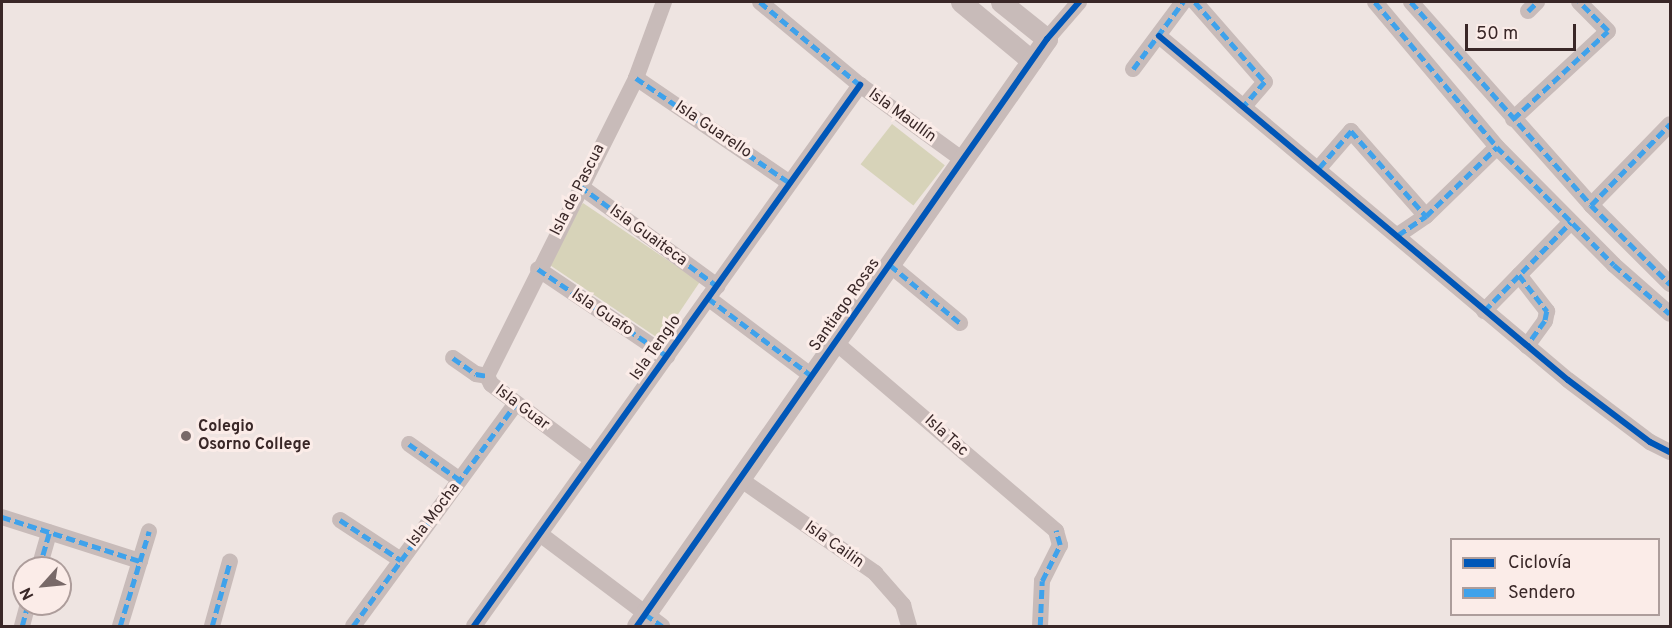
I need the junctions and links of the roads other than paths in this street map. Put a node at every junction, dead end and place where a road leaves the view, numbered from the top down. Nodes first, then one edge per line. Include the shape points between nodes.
1 (664, 2) edge
2 (760, 2) edge
3 (961, 2) edge
4 (1001, 2) edge
5 (1079, 2) edge
6 (1183, 2) edge
7 (1195, 2) edge
8 (1375, 2) edge
9 (1411, 2) edge
10 (1579, 2) edge
11 (1159, 36) junction
12 (1047, 39) junction
13 (1032, 61) junction
14 (1133, 69) dead end
15 (636, 78) junction
16 (860, 85) junction
17 (1243, 107) junction
18 (1513, 119) junction
19 (1671, 124) edge
20 (1497, 147) junction
21 (963, 160) junction
22 (1319, 168) junction
23 (790, 183) junction
24 (580, 186) junction
25 (1591, 205) junction
26 (1426, 216) junction
27 (1571, 222) junction
28 (1398, 235) junction
29 (890, 265) junction
30 (538, 269) junction
31 (1519, 275) junction
32 (1671, 284) edge
33 (712, 292) junction
34 (1484, 311) junction
35 (1671, 315) edge
36 (960, 323) dead end
37 (836, 342) junction
38 (1527, 346) junction
39 (667, 356) junction
40 (453, 358) dead end
41 (487, 376) junction
42 (812, 376) junction
43 (516, 403) junction
44 (409, 444) dead end
45 (1671, 452) edge
46 (592, 460) junction
47 (460, 480) junction
48 (740, 480) junction
49 (2, 517) edge
50 (340, 520) dead end
51 (149, 531) dead end
52 (49, 532) junction
53 (540, 534) junction
54 (42, 556) edge
55 (400, 560) junction
56 (140, 561) junction
57 (230, 561) dead end
58 (648, 622) edge
59 (120, 627) edge
60 (212, 627) edge
61 (352, 627) edge
62 (474, 627) edge
63 (909, 627) edge
64 (1040, 627) edge

1 - 15 street, Isla de Pascua
2 - 16 street, Isla Maullín
3 - 13 street
4 - 12 street
5 - 12 street, Santiago Rosas
6 - 11 street
7 - 17 street via 1265,82
8 - 20 street
9 - 18 street
10 - 18 street via 1608,31
11 - 14 street
11 - 17 street
12 - 13 street, Santiago Rosas
13 - 21 street, Santiago Rosas
15 - 23 street, Isla Guarello
15 - 24 street, Isla de Pascua
16 - 21 street, Isla Maullín
16 - 23 street, Isla Tenglo
17 - 22 street
18 - 25 street
19 - 25 street
20 - 26 street
20 - 27 street
21 - 29 street, Santiago Rosas
22 - 26 street via 1352,131
22 - 28 street
23 - 33 street, Isla Tenglo
24 - 30 street, Isla de Pascua
24 - 33 street, Isla Guaiteca
25 - 32 street
26 - 28 street
27 - 31 street
27 - 35 street
28 - 34 street
29 - 36 street
29 - 37 street, Santiago Rosas
30 - 39 street, Isla Guafo
30 - 41 street, Isla de Pascua
31 - 34 street
31 - 38 street via 1547,310 1545,321
33 - 39 street, Isla Tenglo
33 - 42 street, Isla Guaiteca
34 - 38 street
37 - 42 street, Santiago Rosas
37 - 64 street, Isla Tac via 1056,531 1060,545 1042,581
38 - 45 street via 1650,442
39 - 46 street, Isla Tenglo
40 - 41 street, Isla Guar via 476,374
41 - 43 street, Isla Guar via 491,384
42 - 48 street, Santiago Rosas
43 - 46 street, Isla Guar
43 - 47 street, Isla Mocha
44 - 47 street
46 - 53 street, Isla Tenglo
47 - 55 street, Isla Mocha
48 - 58 street, Santiago Rosas
48 - 63 street, Isla Cailin via 875,573 903,605
49 - 52 street
50 - 55 street
51 - 56 street
52 - 54 street
52 - 56 street
53 - 58 street
53 - 62 street, Isla Tenglo
55 - 61 street, Isla Mocha
56 - 59 street
57 - 60 street

